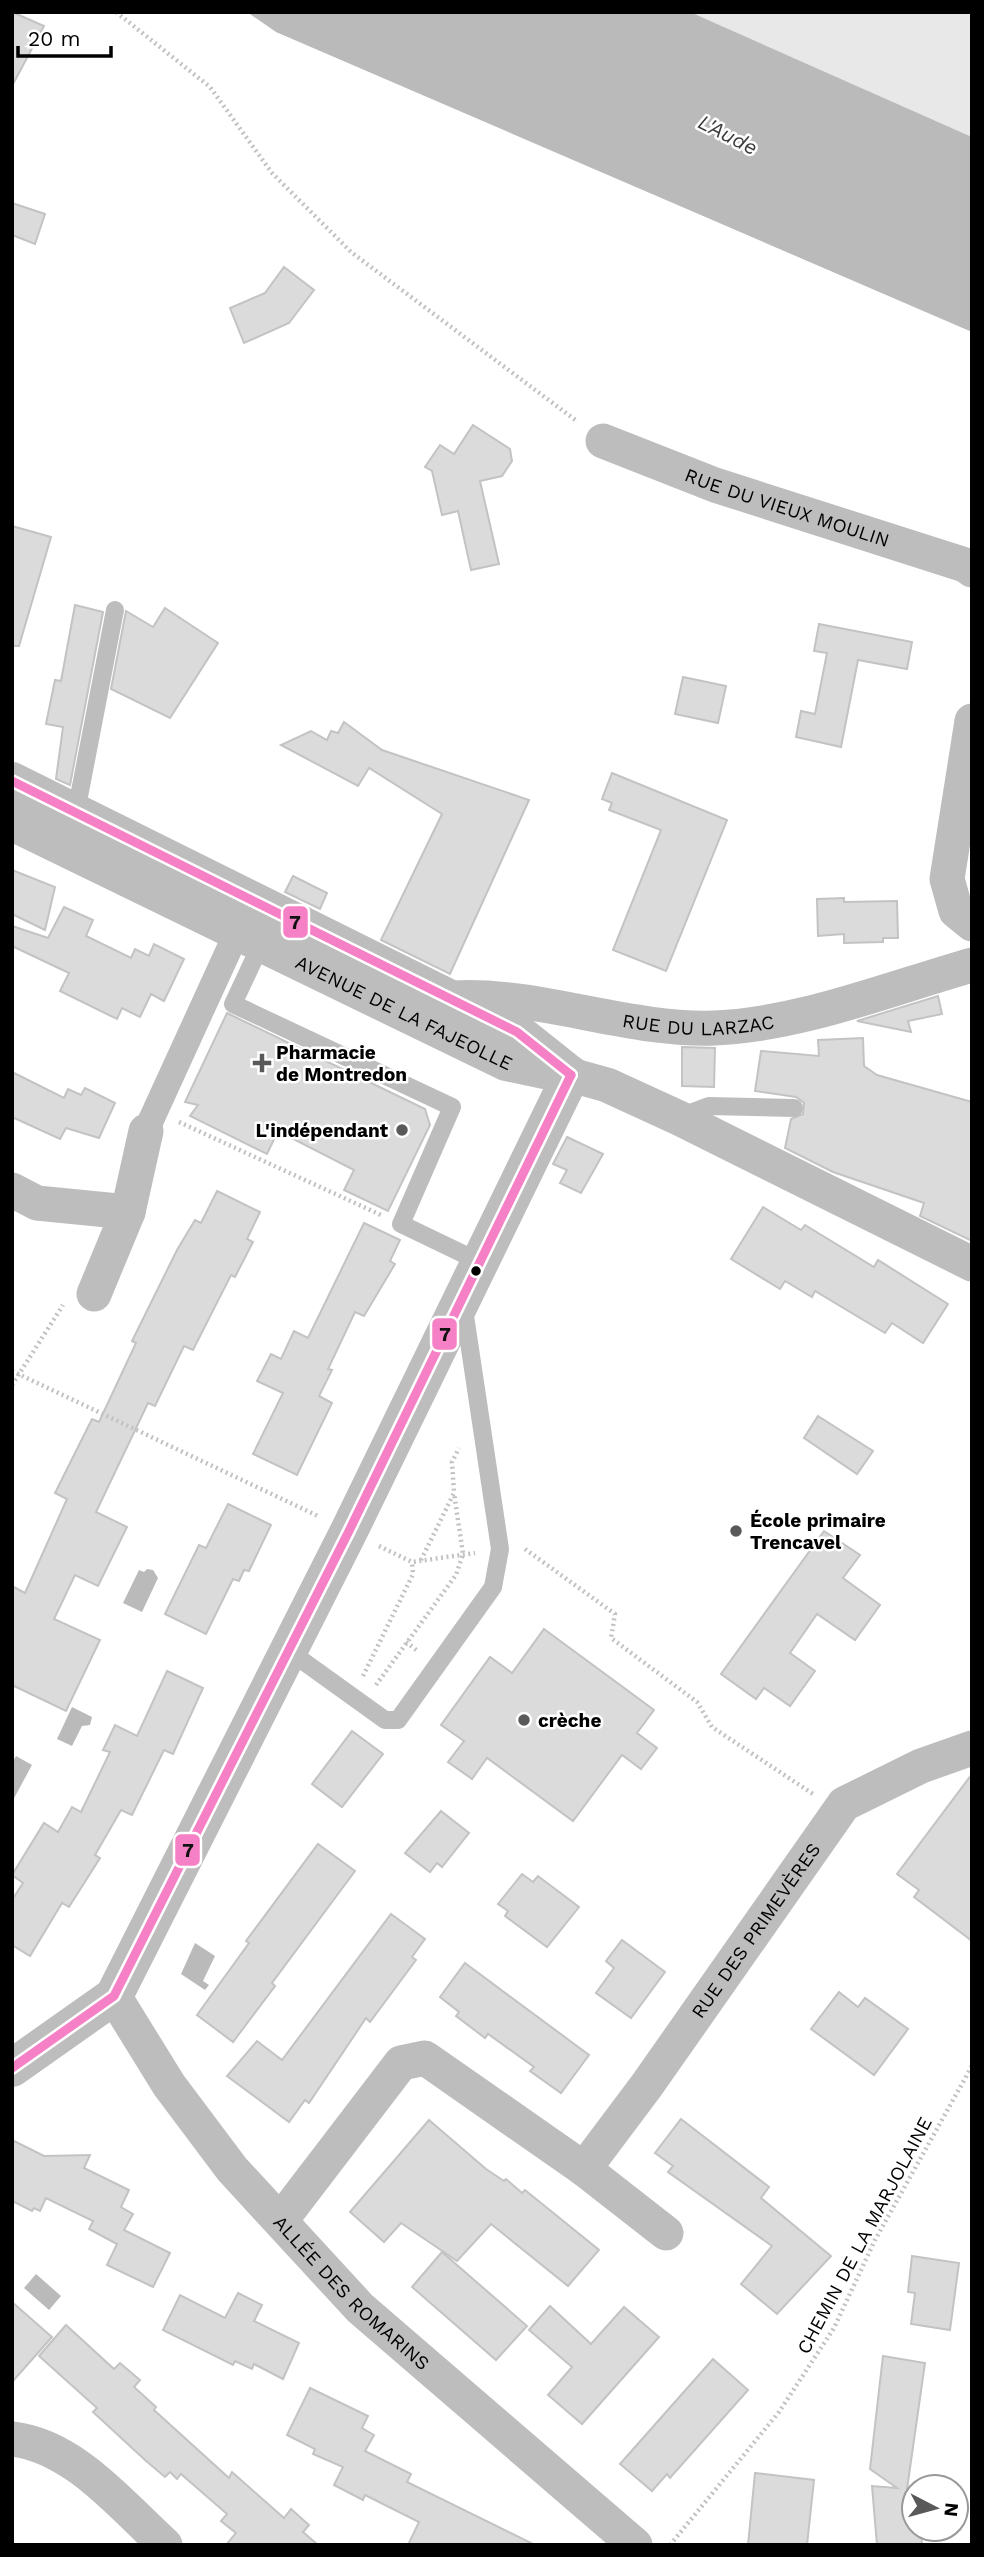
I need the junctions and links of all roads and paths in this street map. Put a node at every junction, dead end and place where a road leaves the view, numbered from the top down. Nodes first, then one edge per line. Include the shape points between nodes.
1 (116, 12) edge
2 (603, 441) joint
3 (972, 570) edge
4 (115, 610) dead end
5 (972, 721) edge
6 (12, 781) edge
7 (76, 811) junction
8 (12, 821) edge
9 (972, 925) edge
10 (259, 929) junction
11 (972, 965) edge
12 (444, 1013) junction
13 (570, 1076) junction
14 (794, 1108) dead end
15 (678, 1118) junction
16 (150, 1121) junction
17 (12, 1190) edge
18 (128, 1212) junction
19 (401, 1224) junction
20 (480, 1262) junction
21 (972, 1264) edge
22 (94, 1294) joint
23 (462, 1298) junction
24 (15, 1372) edge
25 (12, 1385) edge
26 (462, 1443) dead end
27 (454, 1493) junction
28 (349, 1531) junction
29 (500, 1549) junction
30 (463, 1554) junction
31 (421, 1561) junction
32 (412, 1562) junction
33 (289, 1651) junction
34 (363, 1677) junction
35 (353, 1697) junction
36 (972, 1748) edge
37 (839, 1812) junction
38 (114, 1996) junction
39 (972, 2066) edge
40 (12, 2068) edge
41 (584, 2169) junction
42 (281, 2220) junction
43 (666, 2233) dead end
44 (12, 2439) edge
45 (165, 2545) edge
46 (635, 2545) edge
47 (670, 2545) edge

1 - 2 path via 210,87 272,173 351,252
2 - 3 street, RUE DU VIEUX MOULIN via 715,485
4 - 7 lane
5 - 9 street via 947,880 956,911
6 - 7 street, AVENUE DE LA FAJEOLLE
7 - 10 street, AVENUE DE LA FAJEOLLE
8 - 10 street, AVENUE DE LA FAJEOLLE
10 - 12 street, AVENUE DE LA FAJEOLLE
10 - 16 street
10 - 19 lane via 233,1004 452,1107
11 - 12 street, RUE DU LARZAC via 779,1021 713,1028 620,1021 482,997
12 - 13 street, AVENUE DE LA FAJEOLLE via 506,1062
13 - 15 street via 607,1085
13 - 20 street
14 - 15 lane via 709,1106
15 - 21 street
16 - 18 street
16 - 19 path
17 - 18 street via 37,1202
18 - 22 street
19 - 20 lane
20 - 23 street
22 - 24 path via 63,1305
23 - 28 street
23 - 29 lane
24 - 25 path
24 - 28 path
26 - 27 path via 452,1462
27 - 30 path
27 - 31 path
28 - 32 path
28 - 33 street
29 - 30 path
29 - 35 lane via 494,1587 398,1720 385,1720
29 - 37 path via 523,1547 615,1614 611,1638 697,1702 712,1727
30 - 31 path
30 - 34 path via 456,1575 376,1686
31 - 32 path
32 - 34 path via 412,1574
33 - 35 lane
33 - 38 street
34 - 35 path
36 - 37 street, RUE DES PRIMEVÈRES via 921,1766 844,1804
37 - 41 street, RUE DES PRIMEVÈRES
38 - 40 street
38 - 42 street, ALLÉE DES ROMARINS via 169,2085 232,2169
39 - 47 path, CHEMIN DE LA MARJOLAINE via 874,2240 834,2328 779,2412
41 - 42 street via 425,2059 413,2060 401,2063
41 - 43 street
42 - 46 street, ALLÉE DES ROMARINS via 360,2308
44 - 45 street via 32,2441 76,2465

